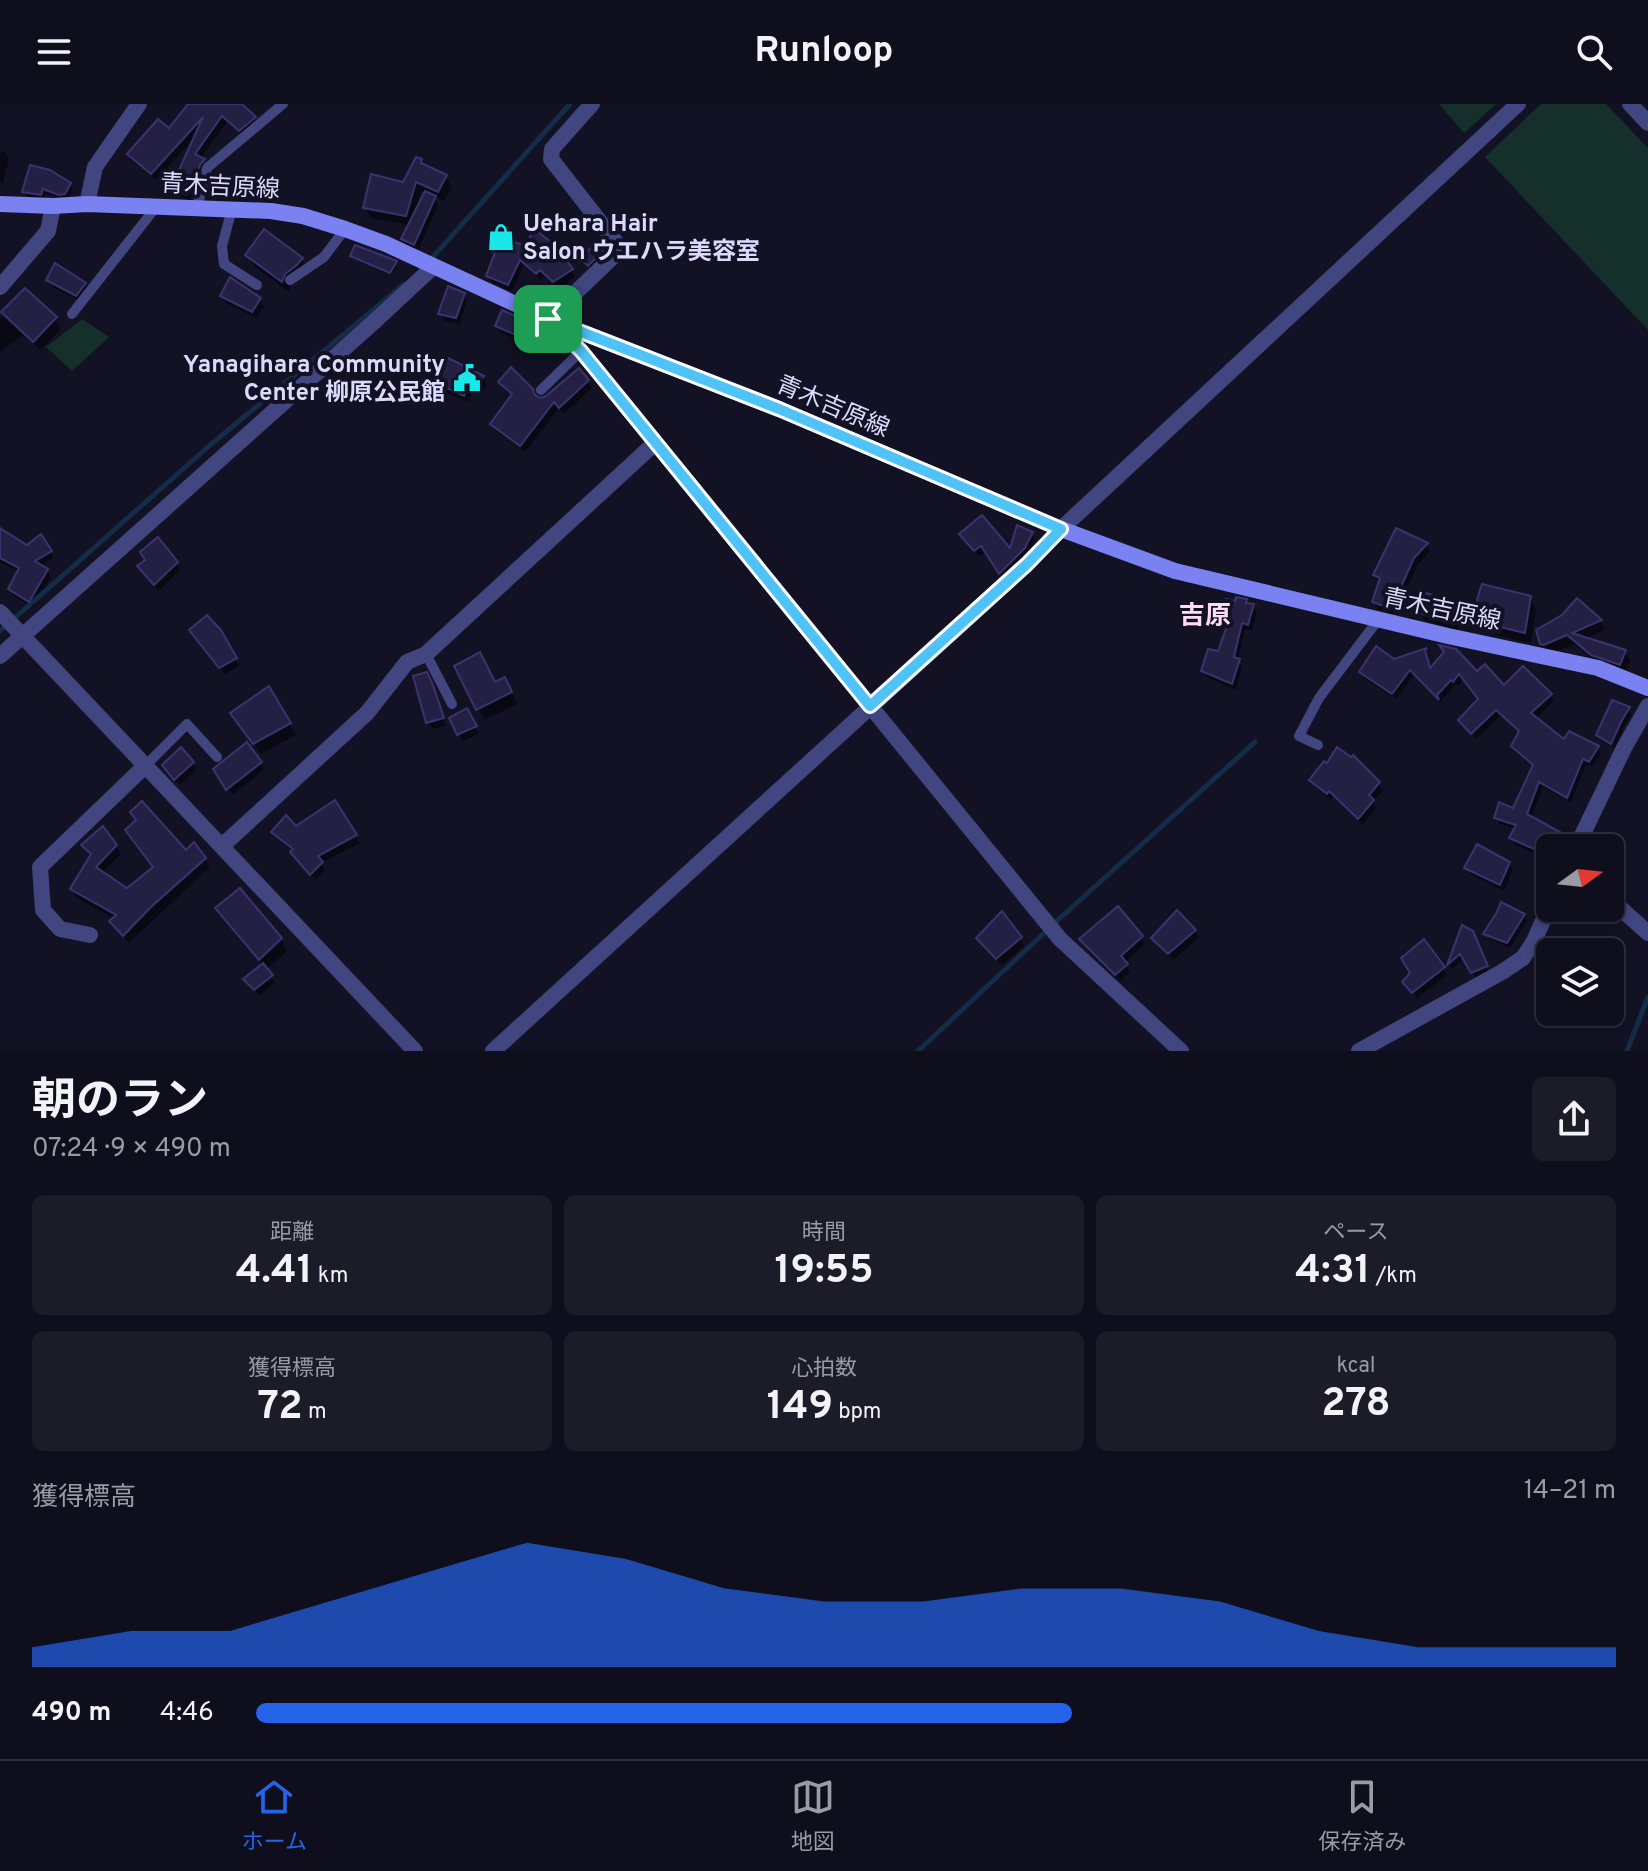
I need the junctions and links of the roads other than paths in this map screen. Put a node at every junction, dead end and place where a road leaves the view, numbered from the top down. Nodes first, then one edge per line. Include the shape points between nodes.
1 (139, 104) edge
2 (283, 104) edge
3 (592, 104) edge
4 (1518, 104) edge
5 (1630, 104) edge
6 (1648, 123) edge
7 (0, 204) edge
8 (87, 204) junction
9 (53, 206) junction
10 (156, 207) junction
11 (197, 208) junction
12 (232, 209) junction
13 (345, 229) junction
14 (433, 267) junction
15 (290, 280) dead end
16 (257, 285) dead end
17 (0, 287) edge
18 (72, 314) dead end
19 (548, 319) junction
20 (581, 351) junction
21 (541, 390) dead end
22 (655, 443) junction
23 (1061, 529) junction
24 (0, 612) edge
25 (1378, 620) junction
26 (24, 635) junction
27 (426, 654) junction
28 (0, 656) edge
29 (1648, 688) edge
30 (452, 704) dead end
31 (870, 706) junction
32 (1648, 706) edge
33 (1318, 745) dead end
34 (217, 757) dead end
35 (146, 765) junction
36 (1583, 834) edge
37 (222, 846) junction
38 (1624, 912) edge
39 (1542, 922) edge
40 (1648, 933) edge
41 (90, 935) dead end
42 (415, 1051) edge
43 (493, 1051) edge
44 (1181, 1051) edge
45 (1359, 1051) edge

1 - 8 street via 95,167
2 - 11 lane via 207,168
3 - 19 street via 552,149 551,159 621,249
4 - 23 street
5 - 6 street
7 - 9 main road, 青木吉原線
8 - 9 main road, 青木吉原線
8 - 10 main road, 青木吉原線
9 - 17 street via 48,231
10 - 11 main road, 青木吉原線
10 - 18 lane
11 - 12 main road, 青木吉原線
12 - 13 main road, 青木吉原線 via 303,216
12 - 16 lane via 222,246 224,264
13 - 14 main road, 青木吉原線
13 - 15 lane via 324,257
14 - 19 main road, 青木吉原線
14 - 26 street
19 - 20 street
19 - 23 main road, 青木吉原線 via 779,409
20 - 21 lane
20 - 22 street
22 - 27 street
22 - 31 street
23 - 25 main road, 青木吉原線 via 1175,571
23 - 31 street
24 - 26 street
25 - 29 main road, 青木吉原線 via 1598,668
25 - 33 lane via 1319,698 1299,736
26 - 28 street
26 - 35 street
27 - 30 lane
27 - 37 street via 407,662 367,713
31 - 43 street
31 - 44 street via 1060,939
32 - 36 street
34 - 35 lane via 187,724
35 - 37 street
35 - 41 street via 40,867 43,910 60,929
37 - 42 street
38 - 40 street
39 - 45 street via 1523,958

